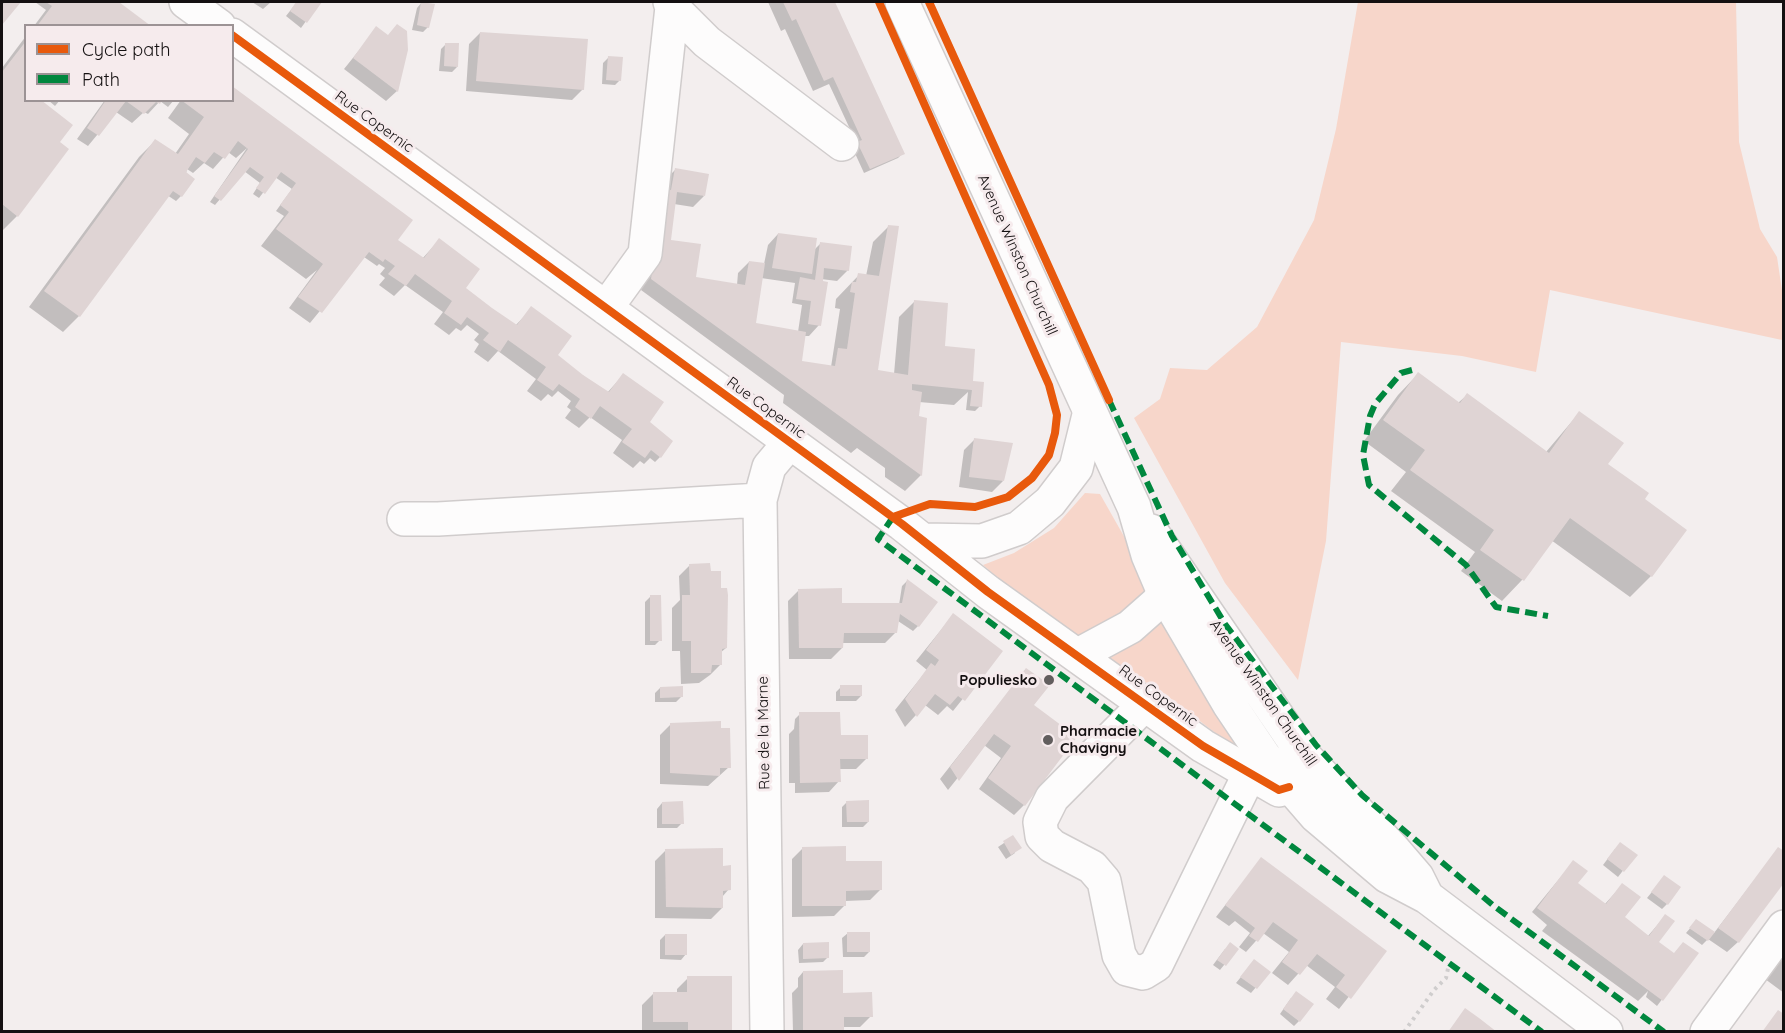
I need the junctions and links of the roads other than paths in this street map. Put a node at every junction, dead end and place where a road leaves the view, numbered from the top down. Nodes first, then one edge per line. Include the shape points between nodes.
1 (186, 2) edge
2 (902, 2) edge
3 (671, 4) edge
4 (216, 24) edge
5 (234, 36) edge
6 (842, 144) dead end
7 (606, 308) junction
8 (1089, 415) junction
9 (790, 442) junction
10 (760, 500) junction
11 (404, 519) dead end
12 (923, 540) junction
13 (1171, 580) junction
14 (1078, 655) junction
15 (1146, 703) junction
16 (1250, 775) junction
17 (1289, 787) junction
18 (1393, 849) junction
19 (1427, 897) junction
20 (1784, 927) edge
21 (767, 1032) edge
22 (1606, 1032) edge
23 (1707, 1032) edge

1 - 4 street
2 - 8 street, Avenue Winston Churchill
3 - 6 street via 707,42
3 - 7 street via 645,254
5 - 7 street, Rue Copernic
7 - 9 street, Rue Copernic
8 - 12 street via 1076,468 1050,502 1019,528 982,541
8 - 13 street, Avenue Winston Churchill via 1134,507 1148,555
9 - 10 street, Rue de la Marne via 769,467
9 - 12 street, Rue Copernic
10 - 11 street
10 - 21 street, Rue de la Marne
12 - 14 street, Rue Copernic
13 - 14 street via 1130,627
13 - 17 street, Avenue Winston Churchill via 1229,704
13 - 18 street, Avenue Winston Churchill via 1305,757
14 - 15 street, Rue Copernic
15 - 16 street, Rue Copernic
15 - 16 street via 1052,798 1040,822 1042,836 1052,846 1092,867 1104,881 1119,955 1127,969 1143,973 1156,965
16 - 17 street, Rue Copernic via 1279,790
17 - 18 street, Rue Copernic via 1303,782 1315,787 1352,826
17 - 19 street, Avenue Winston Churchill via 1316,816 1387,876
18 - 19 street, Avenue Winston Churchill via 1417,877
19 - 22 street, Avenue Winston Churchill
20 - 23 street

